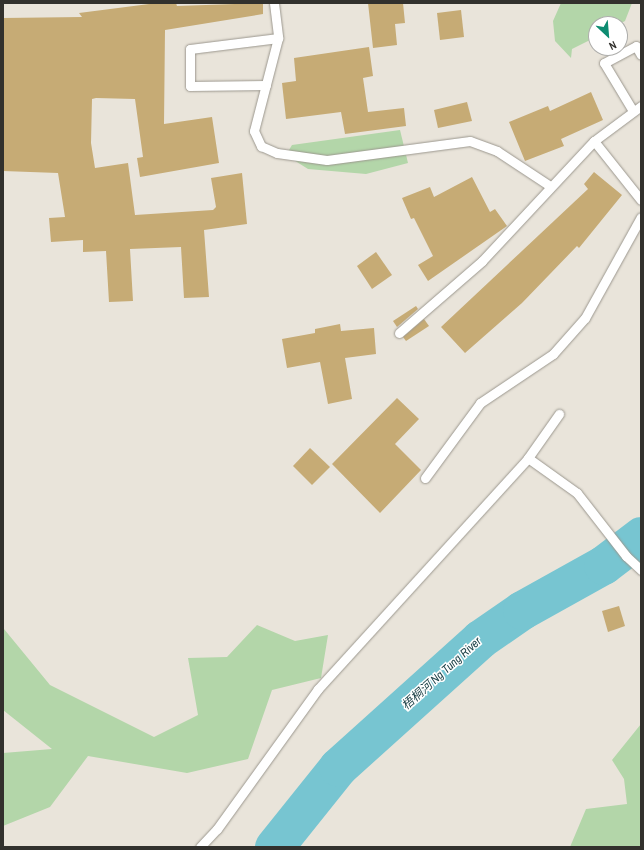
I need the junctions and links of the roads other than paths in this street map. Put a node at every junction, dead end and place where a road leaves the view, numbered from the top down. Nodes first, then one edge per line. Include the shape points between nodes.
1 (274, 3) edge
2 (278, 38) junction
3 (641, 55) edge
4 (266, 84) junction
5 (637, 108) edge
6 (594, 141) junction
7 (550, 186) junction
8 (641, 200) edge
9 (641, 217) edge
10 (399, 333) dead end
11 (560, 414) dead end
12 (528, 458) junction
13 (425, 478) dead end
14 (641, 570) edge
15 (200, 847) edge

1 - 2 lane
2 - 4 lane
2 - 4 lane via 190,49 190,86
3 - 5 lane via 636,46 604,63
4 - 7 lane via 254,131 256,141 270,151 327,160 470,141 497,151
5 - 6 lane
6 - 7 lane
6 - 8 lane
7 - 10 lane via 482,261
9 - 13 lane via 585,318 553,354 480,403
11 - 12 lane
12 - 14 lane via 577,492 626,556
12 - 15 lane via 318,689 217,829

